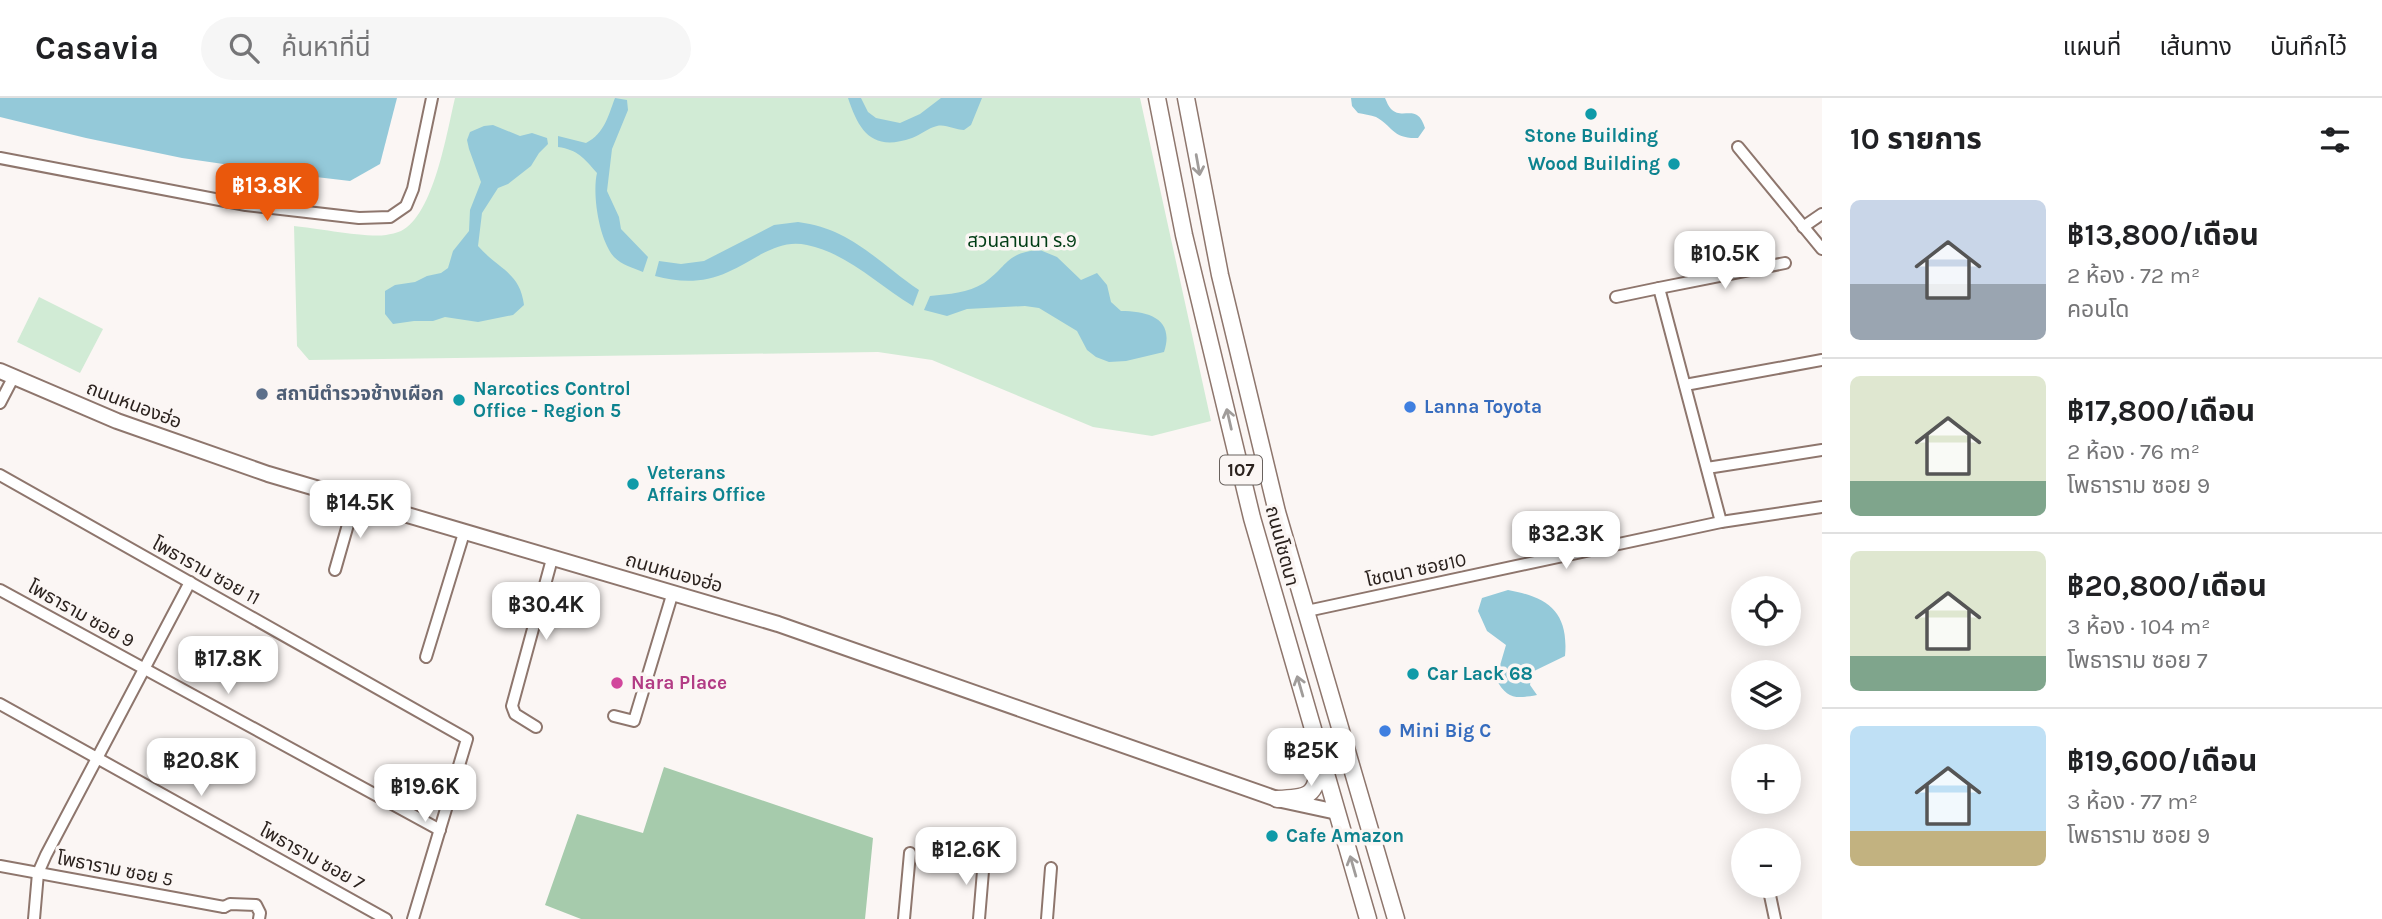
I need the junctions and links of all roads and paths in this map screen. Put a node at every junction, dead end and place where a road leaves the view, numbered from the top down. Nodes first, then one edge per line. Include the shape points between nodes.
1 (432, 98) edge
2 (1157, 98) edge
3 (1186, 98) edge
4 (1738, 147) dead end
5 (0, 158) edge
6 (1822, 214) edge
7 (1803, 227) junction
8 (1822, 250) edge
9 (1785, 262) dead end
10 (1659, 288) junction
11 (1616, 297) dead end
12 (1822, 360) edge
13 (7, 374) edge
14 (1685, 385) junction
15 (0, 403) edge
16 (1822, 450) edge
17 (1707, 468) junction
18 (0, 475) edge
19 (355, 500) junction
20 (1822, 508) edge
21 (1277, 512) junction
22 (1252, 518) junction
23 (1721, 522) junction
24 (464, 533) junction
25 (552, 559) junction
26 (335, 570) dead end
27 (190, 582) junction
28 (0, 590) edge
29 (673, 592) junction
30 (1307, 611) junction
31 (426, 657) dead end
32 (145, 669) junction
33 (0, 704) edge
34 (614, 716) dead end
35 (536, 727) dead end
36 (1318, 752) junction
37 (97, 758) junction
38 (1277, 799) junction
39 (1363, 804) junction
40 (1337, 812) junction
41 (440, 830) junction
42 (910, 853) dead end
43 (984, 859) dead end
44 (0, 866) edge
45 (1051, 867) dead end
46 (38, 873) junction
47 (1771, 898) edge
48 (225, 913) edge
49 (34, 919) edge
50 (259, 919) edge
51 (386, 919) edge
52 (413, 919) edge
53 (904, 919) edge
54 (979, 919) edge
55 (1047, 919) edge
56 (1368, 919) edge
57 (1396, 919) edge
58 (1775, 919) edge

1 - 5 street via 414,188 406,206 390,217 359,218 246,205
22 -> 2 main road, ถนนโชตนา / 107 via 1184,235
3 -> 21 main road, ถนนโชตนา / 107 via 1228,314
4 - 7 street
6 - 7 street
7 - 8 street
9 - 10 street
10 - 11 street
10 - 14 street
12 - 14 street
13 - 15 street
13 - 19 main road, ถนนหนองฮ่อ via 117,421
14 - 17 street
16 - 17 street
17 - 23 street
18 - 27 street, โพธาราม ซอย 11
19 - 24 main road, ถนนหนองฮ่อ
19 - 26 street
20 - 23 street, โชตนา ซอย10
21 - 22 main road
21 - 30 main road, ถนนโชตนา / 107
36 -> 22 main road, ถนนโชตนา / 107
23 - 30 street, โชตนา ซอย10
24 - 25 main road, ถนนหนองฮ่อ
24 - 31 street
25 - 29 main road, ถนนหนองฮ่อ
25 - 35 street via 512,706 515,714
27 - 32 street
27 - 41 street, โพธาราม ซอย 11 via 467,739
28 - 32 street, โพธาราม ซอย 9
29 - 34 street via 634,721
29 - 38 main road, ถนนหนองฮ่อ via 778,624
30 - 39 main road, ถนนโชตนา / 107
32 - 37 street
32 - 41 street, โพธาราม ซอย 9
33 - 37 street, โพธาราม ซอย 7
36 - 38 main road via 1313,791 1302,798
36 - 40 main road, ถนนโชตนา / 107
37 - 46 street
37 - 51 street, โพธาราม ซอย 7
38 - 40 main road, ถนนหนองฮ่อ
39 - 40 main road
39 - 57 main road, ถนนโชตนา / 107
56 -> 40 main road, ถนนโชตนา / 107
41 - 52 street
42 - 53 street
43 - 54 street
44 - 46 street, โพธาราม ซอย 5
45 - 55 street
46 - 48 street, โพธาราม ซอย 5
46 - 49 street
47 - 58 street
48 - 50 street, โพธาราม ซอย 5 via 230,904 251,903 258,907

